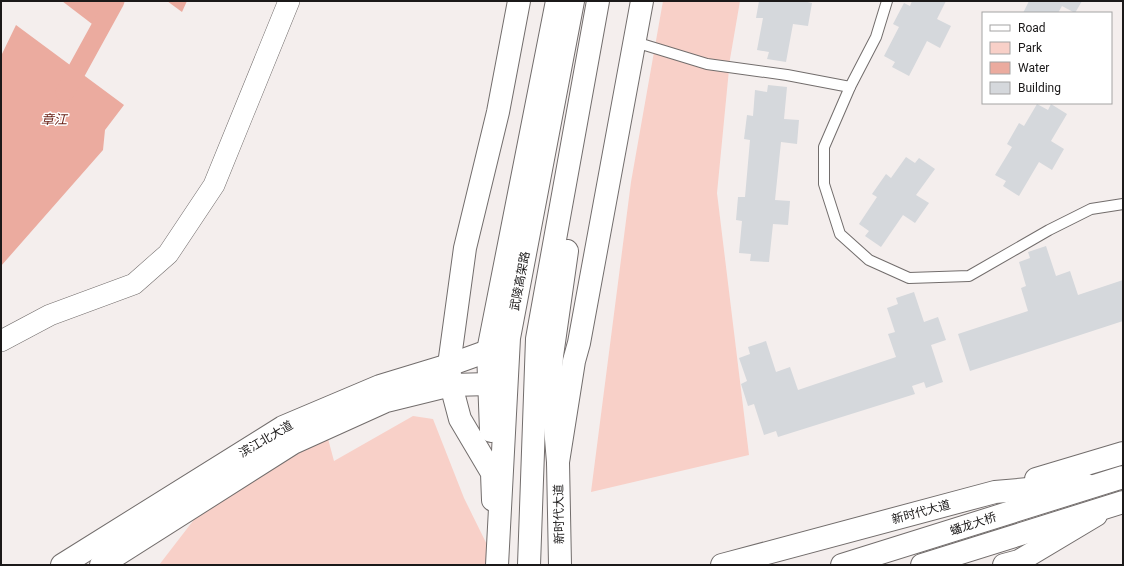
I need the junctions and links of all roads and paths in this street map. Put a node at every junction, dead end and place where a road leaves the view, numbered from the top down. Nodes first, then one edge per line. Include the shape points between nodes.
1 (289, 1) edge
2 (519, 1) edge
3 (557, 1) edge
4 (573, 1) edge
5 (598, 1) edge
6 (603, 1) edge
7 (642, 1) edge
8 (887, 1) edge
9 (635, 42) junction
10 (850, 87) junction
11 (1123, 204) edge
12 (1, 341) edge
13 (488, 351) junction
14 (450, 375) junction
15 (490, 384) junction
16 (1123, 453) edge
17 (558, 462) junction
18 (492, 473) junction
19 (1113, 480) edge
20 (994, 492) junction
21 (1116, 504) edge
22 (62, 565) edge
23 (100, 565) edge
24 (497, 565) edge
25 (529, 565) edge
26 (560, 565) edge
27 (722, 565) edge
28 (842, 565) edge
29 (922, 565) edge
30 (1004, 565) edge

1 - 12 street via 214,185 168,254 134,284 50,315
2 - 14 main road via 498,112 465,248
3 - 13 main road
4 - 24 main road, 武陵高架路 via 509,338
5 - 25 main road via 537,339
6 - 17 main road via 552,356 551,380
7 - 9 main road
8 - 10 lane via 876,37
9 - 10 lane via 707,64
9 - 17 main road via 574,361
10 - 11 lane via 824,147 824,184 840,234 869,260 909,278 968,276 1091,209
13 - 14 main road, 滨江北大道
13 - 15 main road
14 - 15 main road, 滨江北大道
14 - 18 main road via 460,419
14 - 22 main road, 滨江北大道 via 380,386 283,427
14 - 23 main road, 滨江北大道 via 293,443
15 - 18 main road
16 - 20 main road
17 - 26 main road, 新时代大道
18 - 24 main road
19 - 20 main road, 新时代大道
19 - 28 main road, 蟠龙大桥
20 - 27 main road, 新时代大道
21 - 29 main road, 蟠龙大桥
21 - 30 main road via 1019,561

